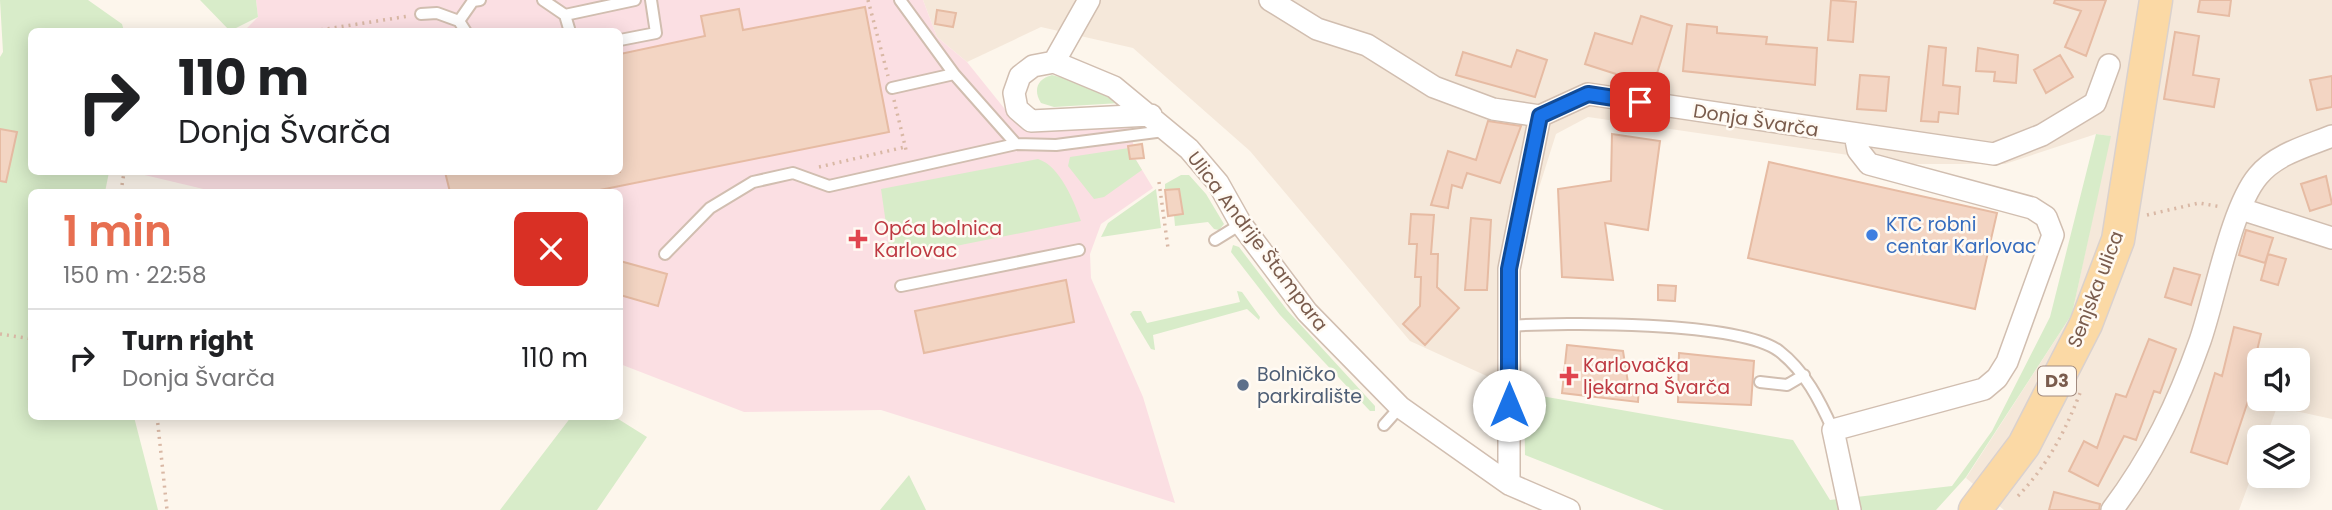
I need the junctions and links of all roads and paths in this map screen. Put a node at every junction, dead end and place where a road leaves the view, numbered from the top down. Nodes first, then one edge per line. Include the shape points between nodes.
1 (435, 0) edge
2 (480, 0) edge
3 (543, 0) edge
4 (635, 0) edge
5 (651, 0) edge
6 (868, 0) edge
7 (900, 0) edge
8 (1089, 0) edge
9 (1270, 0) edge
10 (2156, 0) edge
11 (437, 13) junction
12 (421, 14) joint
13 (565, 15) junction
14 (460, 21) junction
15 (332, 28) edge
16 (464, 28) edge
17 (569, 28) edge
18 (623, 39) edge
19 (1055, 62) junction
20 (2109, 65) dead end
21 (954, 74) junction
22 (892, 88) junction
23 (1151, 115) junction
24 (1540, 116) junction
25 (1170, 131) junction
26 (1855, 135) junction
27 (2332, 136) edge
28 (1016, 144) junction
29 (905, 148) junction
30 (910, 168) junction
31 (793, 173) junction
32 (1159, 181) dead end
33 (2199, 203) dead end
34 (2241, 209) junction
35 (2135, 218) dead end
36 (1241, 224) junction
37 (2332, 238) edge
38 (1215, 240) dead end
39 (1168, 248) dead end
40 (1079, 250) dead end
41 (665, 254) dead end
42 (901, 286) dead end
43 (1509, 326) junction
44 (0, 334) edge
45 (28, 338) edge
46 (1804, 375) junction
47 (1760, 382) dead end
48 (1400, 407) junction
49 (158, 420) edge
50 (1384, 425) dead end
51 (2067, 429) dead end
52 (1833, 430) junction
53 (1509, 484) junction
54 (2012, 502) dead end
55 (167, 510) edge
56 (1569, 510) edge
57 (1850, 510) edge
58 (1975, 510) edge
59 (2112, 510) edge

1 - 11 lane
2 - 14 lane via 473,1
3 - 13 lane
4 - 13 lane
5 - 18 lane via 656,33
6 - 22 path
7 - 21 lane
8 - 19 street
9 - 24 street via 1317,29 1367,45 1434,87 1493,109
10 - 58 main road, Senjska ulica / D3 via 2118,240 2086,324 2024,445
11 - 12 lane
11 - 14 lane
12 - 15 path
13 - 17 lane
14 - 16 lane
19 - 23 street, Ulica Andrije Štampara via 1114,87
19 - 23 street via 1033,66 1020,76 1014,93 1017,109 1031,121
20 - 26 street, Donja Švarča via 2095,103 2042,135 1994,154
21 - 22 lane
21 - 28 lane
22 - 29 path
23 - 25 street, Ulica Andrije Štampara
24 - 26 street, Donja Švarča via 1588,94
24 - 43 street via 1509,269
25 - 28 lane via 1056,145
25 - 36 street, Ulica Andrije Štampara via 1218,183
26 - 52 street via 1869,164 2032,208 2046,217 2053,235 1997,378 1984,389
27 - 34 street via 2269,165 2257,177
28 - 30 lane
29 - 30 path
29 - 31 path
30 - 31 lane via 829,186
31 - 41 lane via 753,182 710,208
32 - 39 path
33 - 35 path
34 - 37 street
34 - 59 street via 2200,342 2157,445
36 - 38 lane
36 - 48 street, Ulica Andrije Štampara via 1307,312
40 - 42 lane
43 - 46 lane via 1559,322 1725,333 1777,350
43 - 53 street
44 - 45 path
46 - 47 lane via 1787,385
46 - 52 lane
48 - 50 lane
48 - 53 street, Ulica Andrije Štampara
49 - 55 path
51 - 54 path via 2036,478
52 - 57 street
53 - 56 street, Ulica Andrije Štampara

